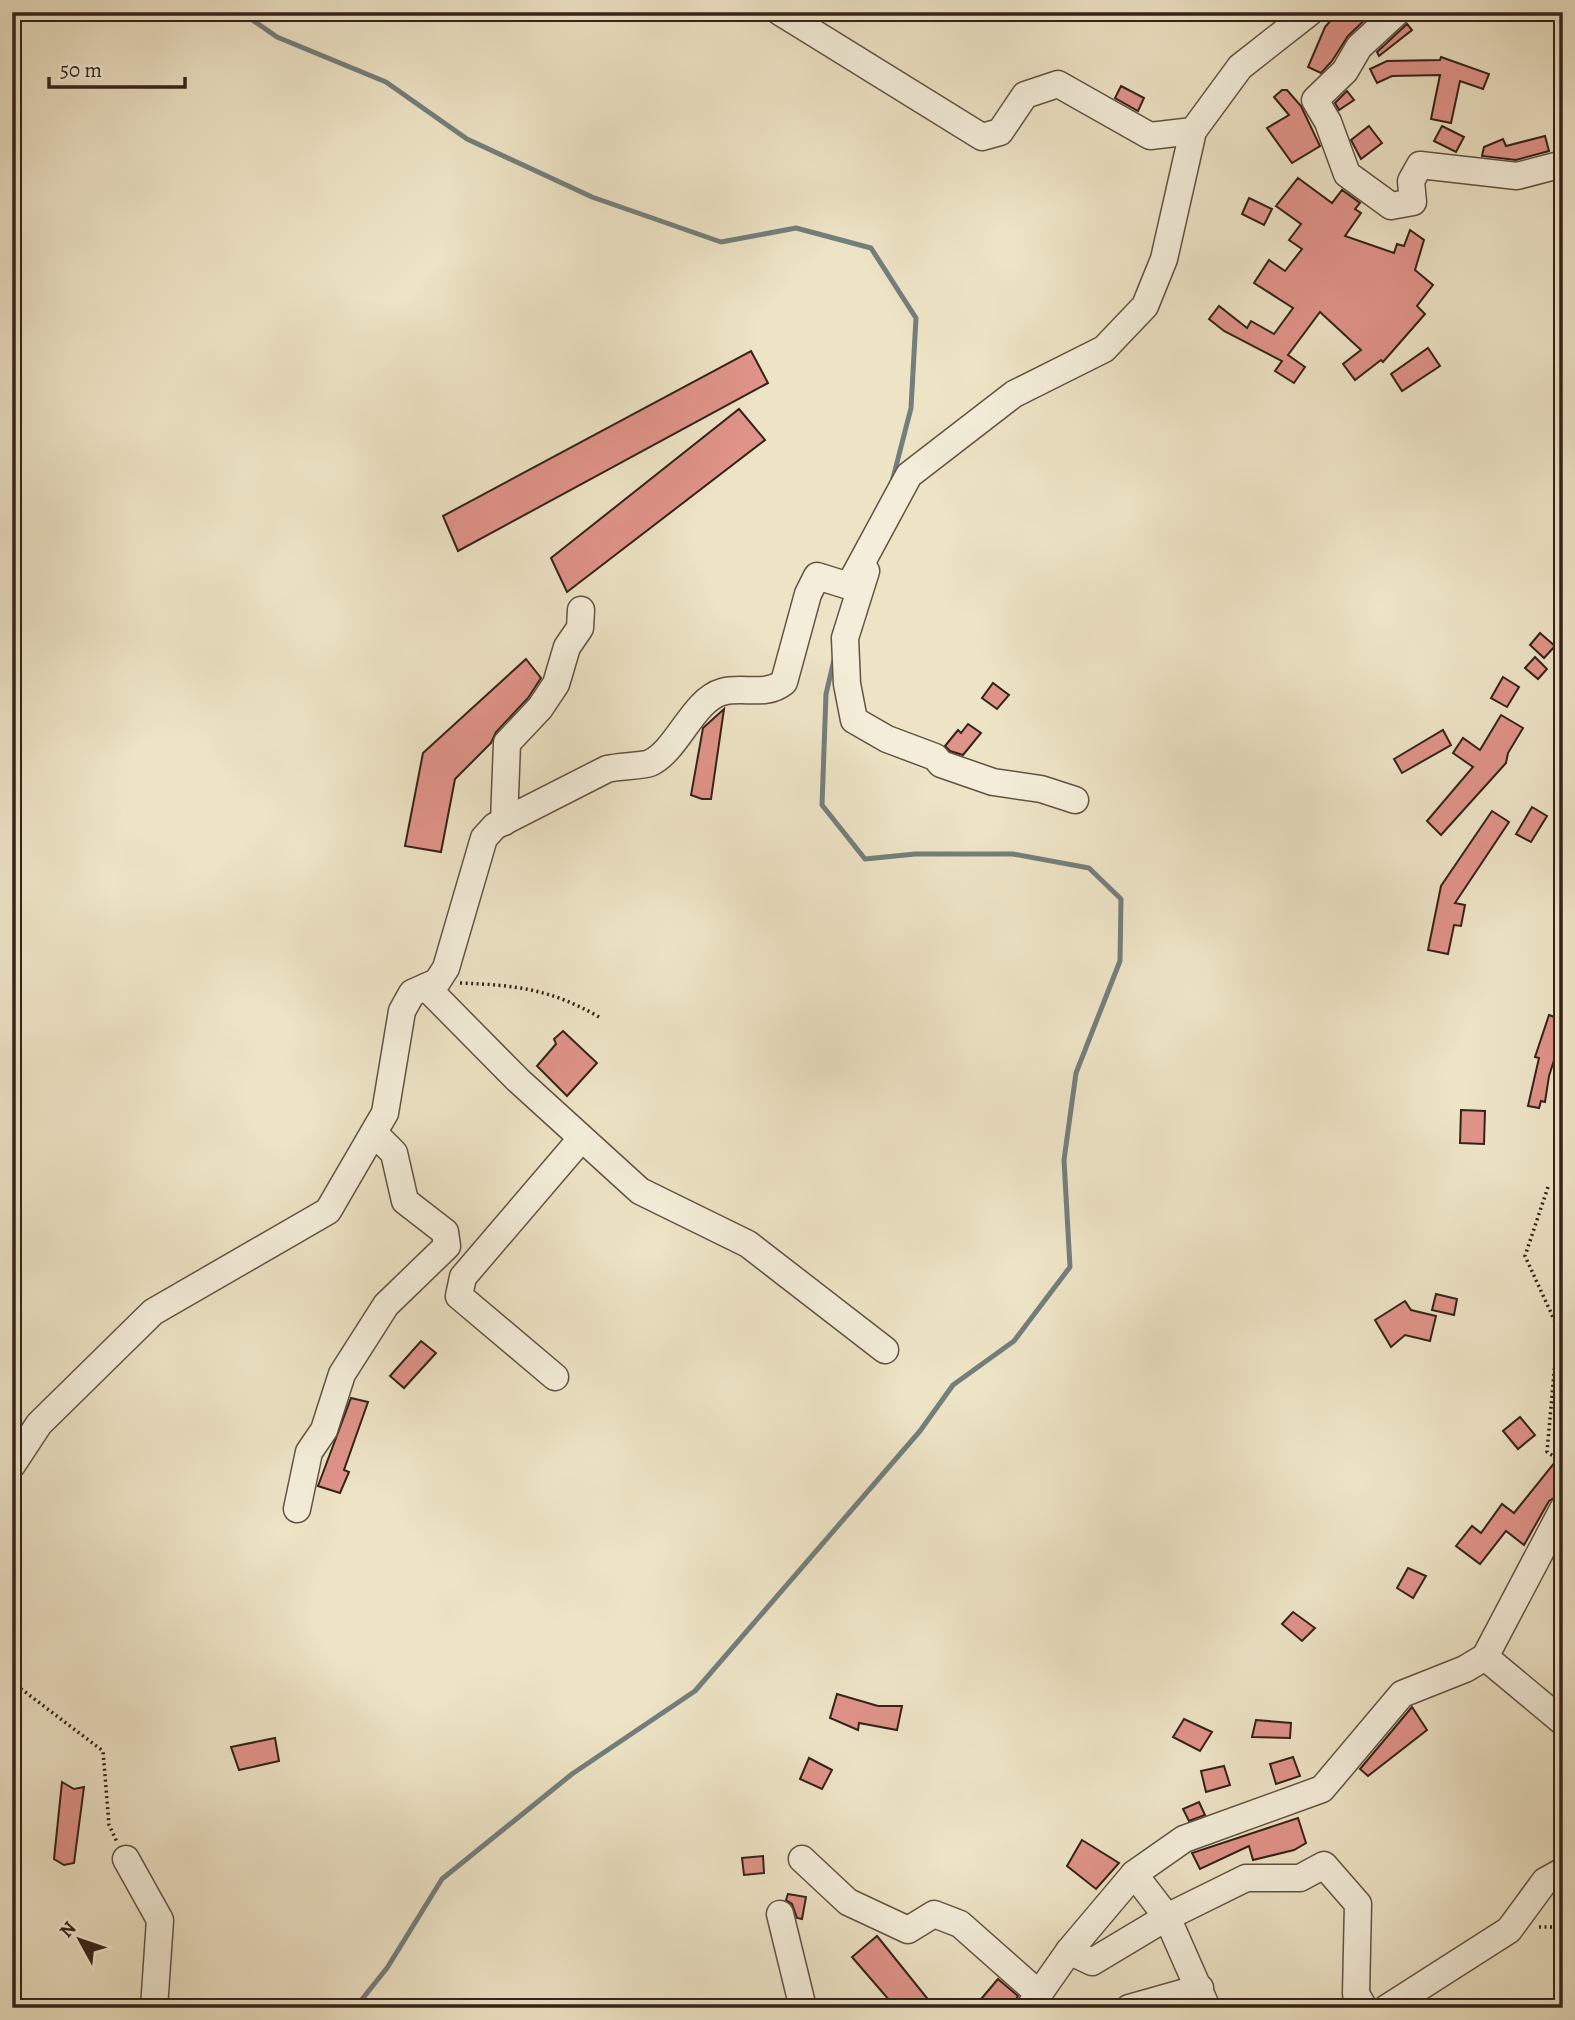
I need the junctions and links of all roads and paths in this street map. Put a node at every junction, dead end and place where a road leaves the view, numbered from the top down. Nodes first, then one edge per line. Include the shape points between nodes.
1 (780, 12) edge
2 (1310, 12) edge
3 (1397, 12) edge
4 (1193, 131) junction
5 (1563, 164) edge
6 (885, 520) junction
7 (581, 610) dead end
8 (1075, 800) dead end
9 (503, 822) junction
10 (432, 984) junction
11 (599, 1017) dead end
12 (374, 1133) junction
13 (581, 1139) junction
14 (1548, 1187) dead end
15 (885, 1350) dead end
16 (555, 1377) dead end
17 (39, 1424) junction
18 (12, 1438) edge
19 (1563, 1462) edge
20 (12, 1465) edge
21 (297, 1509) dead end
22 (1563, 1509) edge
23 (1485, 1657) junction
24 (12, 1682) edge
25 (1563, 1722) edge
26 (125, 1859) joint
27 (802, 1859) dead end
28 (1563, 1871) edge
29 (1134, 1874) junction
30 (780, 1914) dead end
31 (1167, 1917) junction
32 (1069, 1951) junction
33 (1204, 1998) edge
34 (1034, 2000) edge
35 (154, 2008) edge
36 (803, 2008) edge
37 (1129, 2008) edge
38 (1364, 2008) edge
39 (1387, 2008) edge

1 - 4 street via 982,137 1000,132 1025,95 1058,84 1150,136
2 - 4 street via 1240,68
3 - 5 street via 1359,47 1345,71 1315,100 1347,174 1391,206 1413,202 1411,181 1420,165 1517,176
4 - 6 street via 1164,259 1145,306 1104,349 1014,394 909,475
6 - 8 street via 845,638 854,720 942,764 993,782
6 - 9 street via 849,586 817,576 784,682 775,690 722,692 648,765 607,769
7 - 9 street via 580,628 567,647 556,684 507,743
9 - 10 street via 484,838 446,968
10 - 11 path via 531,987 570,1000
10 - 12 street via 412,993 402,1011 385,1113
10 - 13 street via 518,1080
12 - 17 street via 328,1211 153,1312
12 - 21 street via 394,1153 405,1201 445,1232 447,1246 386,1305 342,1374 324,1430 309,1452
13 - 15 street via 640,1191 748,1244
13 - 16 street via 463,1277 459,1296
14 - 19 path via 1525,1256 1558,1328 1547,1452
17 - 18 street via 20,1439
17 - 20 street
22 - 23 street
23 - 25 street
23 - 29 street via 1402,1694 1322,1789 1184,1839
24 - 26 path via 103,1751 109,1825
26 - 35 street via 160,1920
27 - 34 street via 848,1902 908,1930 934,1914 960,1924
28 - 39 street via 1545,1881 1509,1930
29 - 31 street
29 - 32 street
30 - 36 street
31 - 32 street via 1092,1962
31 - 33 street
31 - 38 street via 1246,1878 1300,1878 1324,1865 1358,1904 1356,1994
32 - 34 street
33 - 37 street

